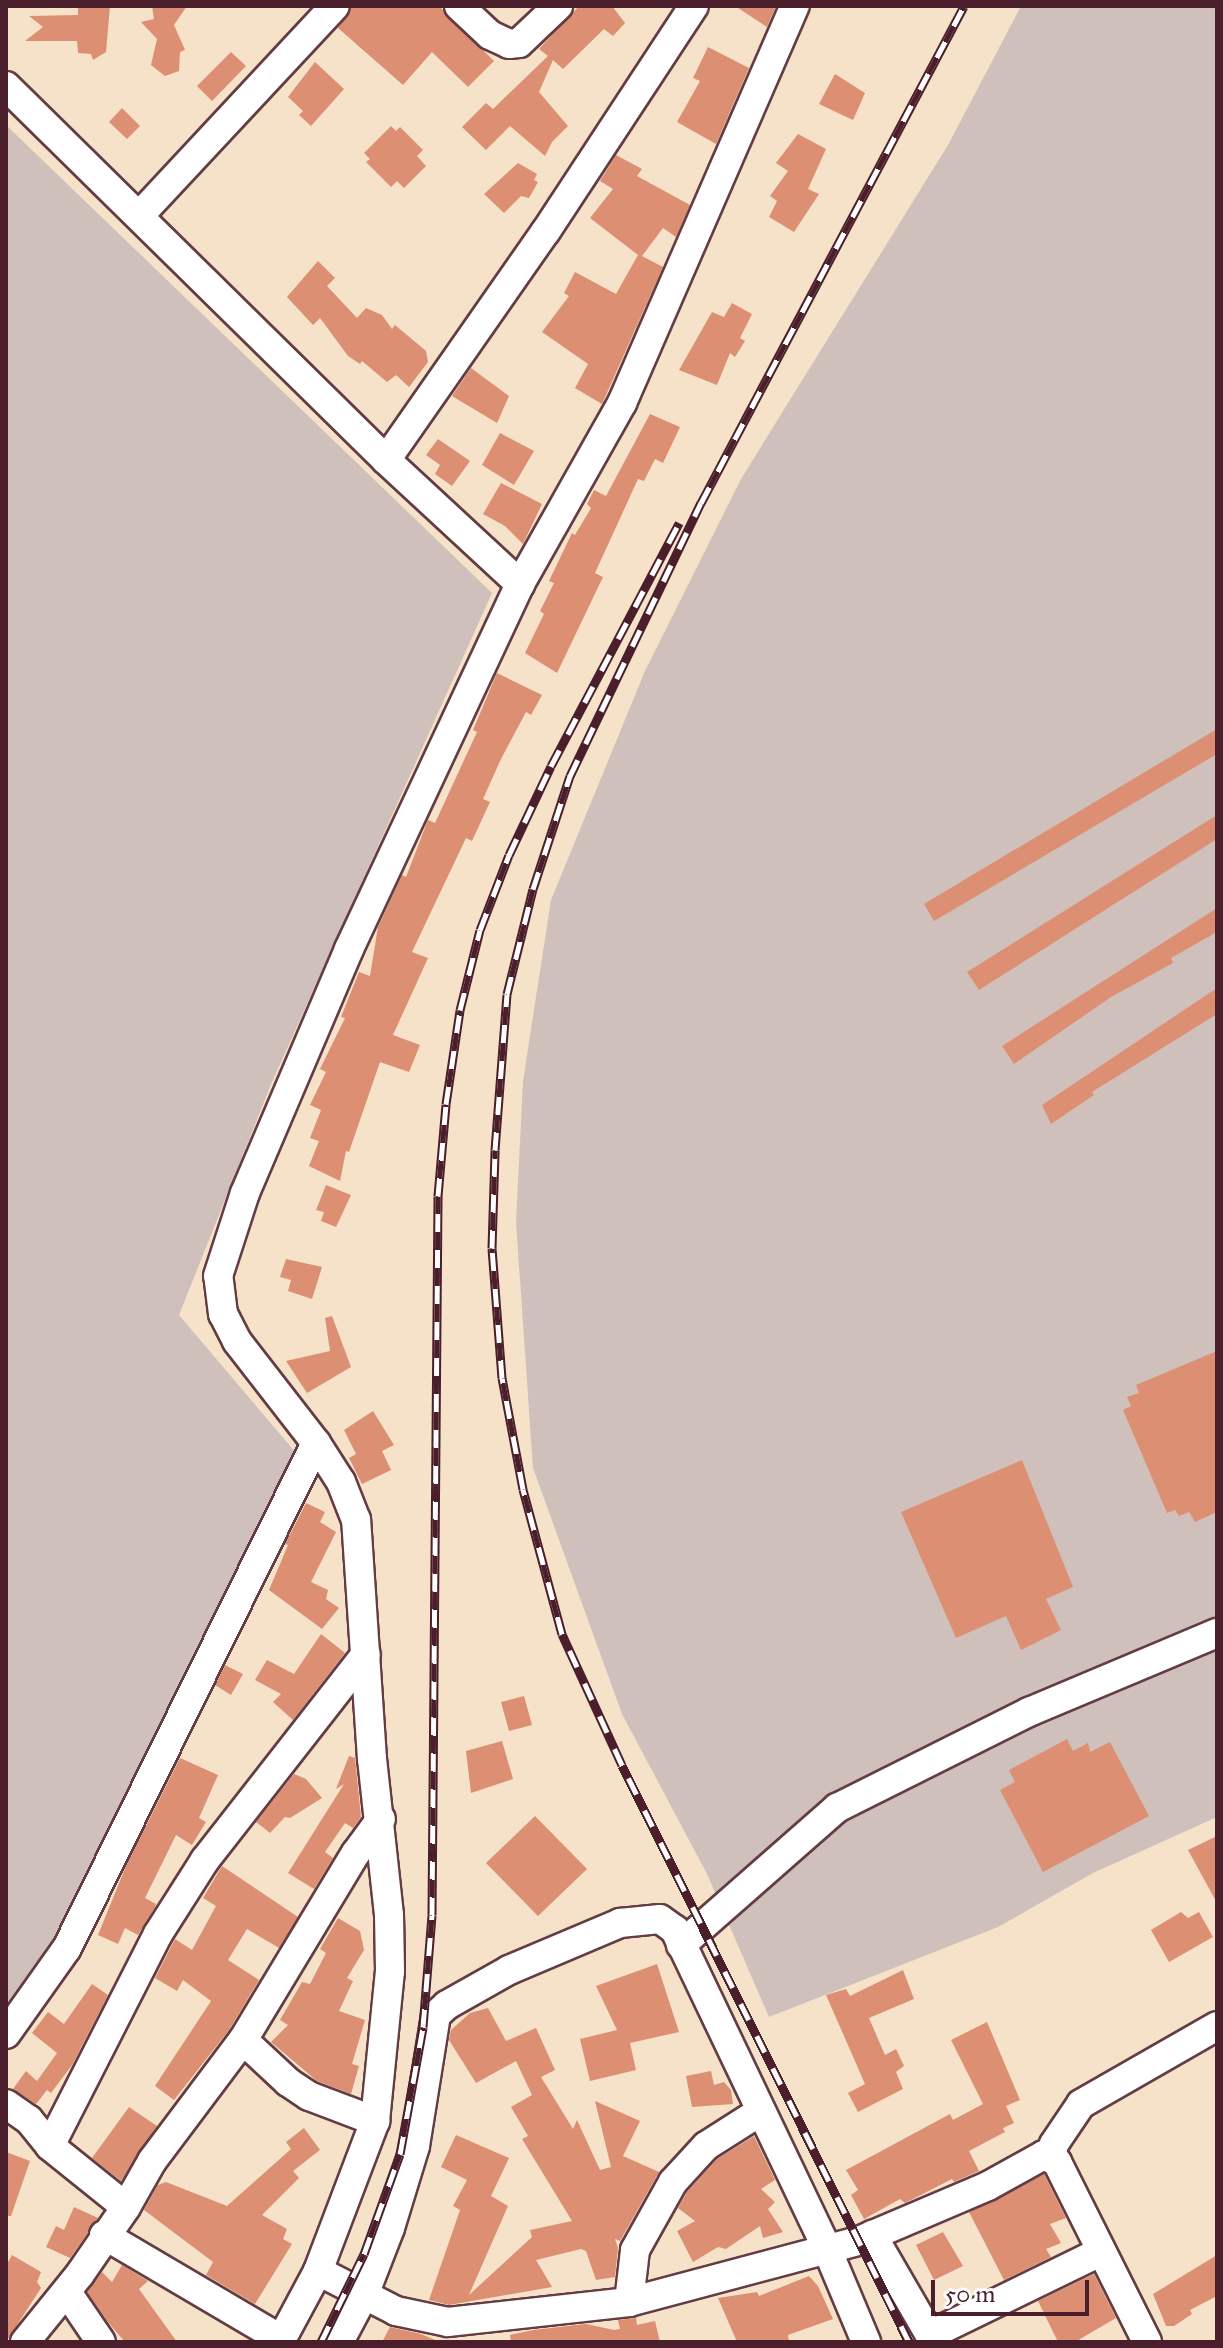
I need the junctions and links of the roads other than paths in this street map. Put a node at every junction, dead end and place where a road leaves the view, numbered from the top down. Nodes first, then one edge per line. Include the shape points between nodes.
1 (335, 6) edge
2 (459, 6) edge
3 (558, 6) edge
4 (694, 6) edge
5 (795, 6) edge
6 (6, 86) edge
7 (139, 216) junction
8 (386, 460) junction
9 (520, 584) junction
10 (316, 1443) junction
11 (1217, 1633) edge
12 (366, 1654) junction
13 (381, 1819) junction
14 (681, 1945) junction
15 (1217, 2026) edge
16 (6, 2034) edge
17 (243, 2040) junction
18 (6, 2104) edge
19 (761, 2111) junction
20 (375, 2121) junction
21 (50, 2146) junction
22 (1051, 2157) junction
23 (126, 2207) junction
24 (104, 2235) junction
25 (872, 2235) junction
26 (827, 2249) junction
27 (1100, 2252) junction
28 (318, 2271) junction
29 (67, 2292) junction
30 (364, 2295) junction
31 (629, 2302) junction
32 (455, 2332) edge
33 (932, 2338) edge
34 (281, 2341) edge
35 (25, 2342) edge
36 (101, 2342) edge
37 (339, 2342) edge
38 (866, 2342) edge
39 (1147, 2342) edge

1 - 7 street
2 - 3 street via 490,35 509,44 519,43
4 - 8 street
5 - 9 street via 622,403
6 - 7 street
7 - 8 street
8 - 9 street
9 - 10 street via 301,1056 228,1237 218,1276 223,1314 237,1341
10 - 12 street via 341,1482 356,1520
10 - 16 street via 67,1948
11 - 14 street via 1029,1712 837,1808
12 - 13 street
12 - 21 street via 205,1860 158,1934
13 - 17 street
13 - 20 street via 390,1971
14 - 19 street
14 - 30 street via 669,1922 620,1923 509,1970 436,2015 415,2146
15 - 22 street via 1081,2104
17 - 20 street via 309,2096
17 - 23 street via 152,2161
18 - 21 street via 29,2120
19 - 26 street
19 - 31 street via 706,2146 673,2182 635,2250
20 - 28 street
21 - 23 street
22 - 25 street via 1037,2157 988,2186
22 - 27 street
23 - 24 street
24 - 29 street
24 - 34 street
25 - 26 street
25 - 33 street
26 - 31 street
26 - 38 street
27 - 33 street
27 - 39 street
28 - 30 street
28 - 34 street
29 - 35 street
29 - 36 street
30 - 32 street
30 - 37 street
31 - 32 street

